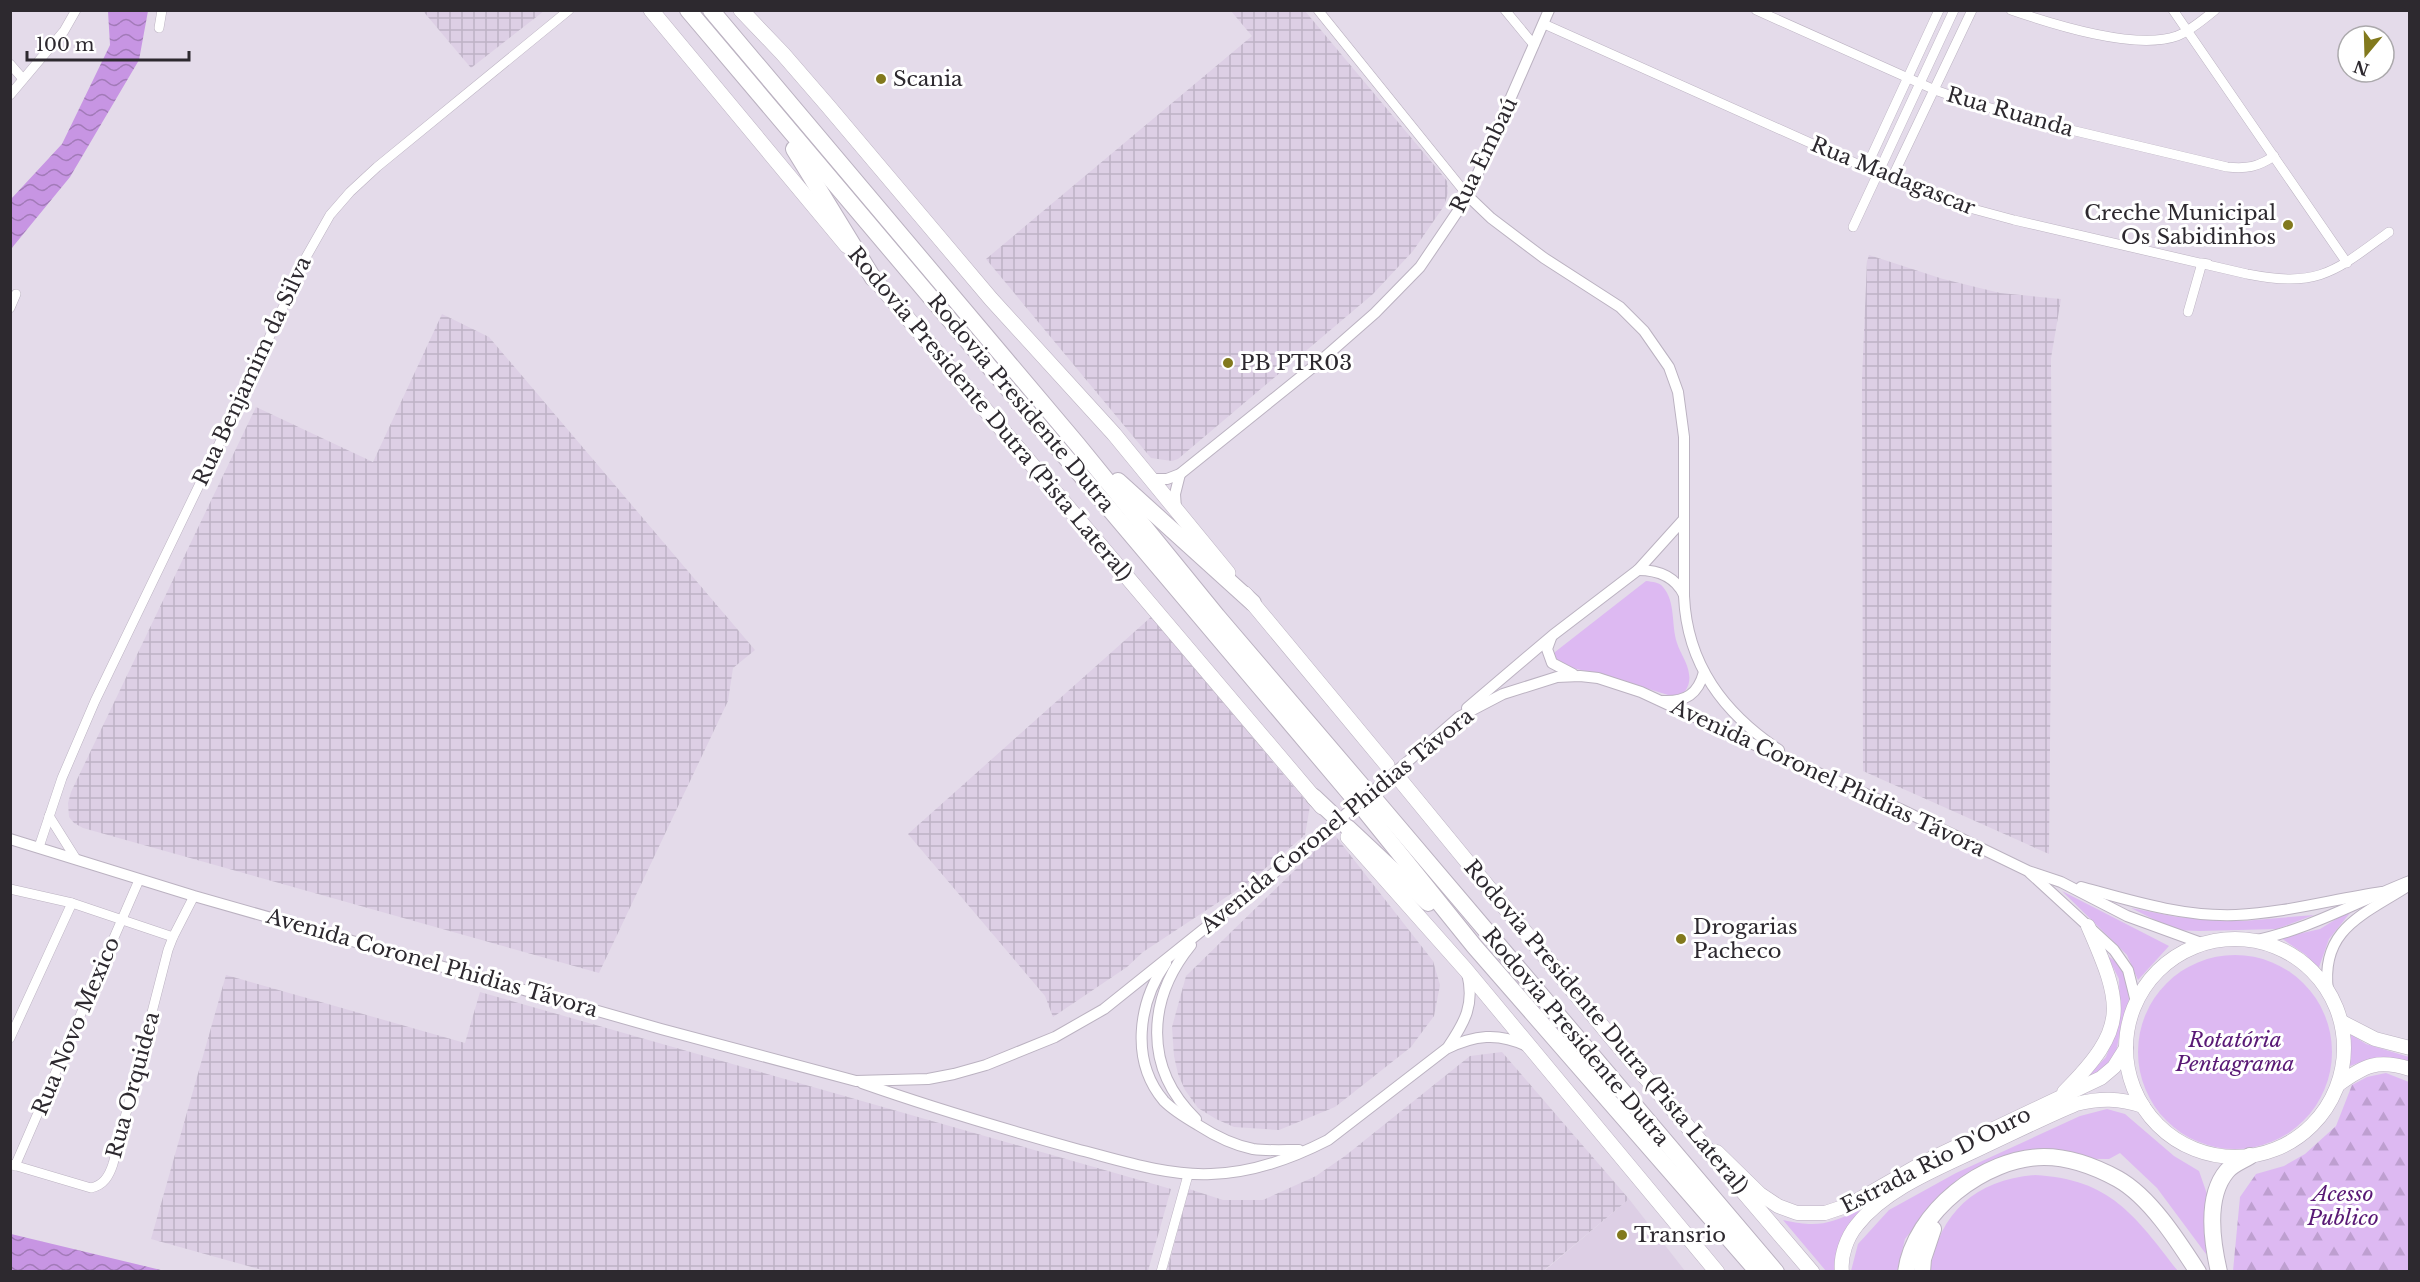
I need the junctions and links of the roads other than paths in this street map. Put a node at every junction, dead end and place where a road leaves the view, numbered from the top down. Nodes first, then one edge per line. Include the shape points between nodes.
1 (76, 10) edge
2 (162, 10) edge
3 (569, 10) edge
4 (651, 10) edge
5 (688, 10) edge
6 (711, 10) edge
7 (741, 10) edge
8 (1318, 10) edge
9 (1505, 10) edge
10 (1550, 10) edge
11 (1756, 10) edge
12 (1939, 10) edge
13 (1954, 10) edge
14 (1972, 10) edge
15 (2010, 10) edge
16 (2173, 10) edge
17 (2215, 10) edge
18 (1544, 24) junction
19 (159, 28) dead end
20 (2187, 30) junction
21 (1534, 45) junction
22 (10, 64) edge
23 (1908, 77) junction
24 (22, 79) junction
25 (1920, 83) junction
26 (1935, 90) junction
27 (10, 94) edge
28 (767, 105) junction
29 (2274, 156) junction
30 (1866, 168) junction
31 (1876, 173) junction
32 (1891, 180) junction
33 (1468, 196) junction
34 (1853, 227) dead end
35 (2389, 232) dead end
36 (2347, 263) junction
37 (2205, 264) junction
38 (873, 278) junction
39 (16, 294) dead end
40 (10, 308) edge
41 (2188, 312) dead end
42 (1077, 444) junction
43 (1180, 474) junction
44 (1152, 479) junction
45 (1176, 509) junction
46 (1684, 519) junction
47 (1638, 570) junction
48 (1684, 596) junction
49 (1253, 603) junction
50 (1553, 636) junction
51 (1704, 672) junction
52 (1580, 676) junction
53 (1660, 701) junction
54 (1459, 717) junction
55 (1799, 764) junction
56 (1387, 765) dead end
57 (1401, 781) dead end
58 (1314, 797) joint
59 (1331, 815) dead end
60 (49, 816) junction
61 (1346, 830) joint
62 (10, 839) edge
63 (39, 847) junction
64 (76, 859) junction
65 (2028, 871) junction
66 (139, 880) junction
67 (2061, 882) junction
68 (2409, 884) edge
69 (10, 889) edge
70 (2382, 892) junction
71 (195, 897) junction
72 (72, 903) junction
73 (122, 920) junction
74 (2088, 926) junction
75 (1205, 928) junction
76 (172, 937) junction
77 (2252, 941) junction
78 (2204, 944) junction
79 (1474, 946) junction
80 (1175, 951) junction
81 (1466, 970) junction
82 (2328, 991) junction
83 (2136, 1002) junction
84 (2342, 1022) junction
85 (10, 1038) edge
86 (1531, 1048) junction
87 (2126, 1048) junction
88 (2409, 1048) edge
89 (1446, 1049) junction
90 (2409, 1069) edge
91 (856, 1081) junction
92 (2339, 1084) junction
93 (2056, 1100) junction
94 (2143, 1106) junction
95 (1685, 1123) junction
96 (1210, 1132) junction
97 (1308, 1150) junction
98 (2250, 1156) junction
99 (13, 1165) edge
100 (1188, 1175) junction
101 (1947, 1199) junction
102 (1161, 1272) edge
103 (1717, 1272) edge
104 (1758, 1272) edge
105 (1776, 1272) edge
106 (1812, 1272) edge
107 (1842, 1272) edge
108 (1906, 1272) edge
109 (1922, 1272) edge
110 (2198, 1272) edge
111 (2218, 1272) edge

1 - 24 street via 64,31
2 - 19 street
3 - 60 street, Rua Benjamim da Silva via 377,167 330,214 100,691
4 - 38 highway, Rodovia Presidente Dutra (Pista Lateral)
5 - 28 highway, Rodovia Presidente Dutra
6 - 42 highway, Rodovia Presidente Dutra
7 - 44 highway
8 - 33 street
9 - 21 street
10 - 18 street, Rua Embaú
11 - 23 street, Rua Ruanda
12 - 23 street
13 - 25 street
14 - 26 street
15 - 20 street via 2076,29 2144,41 2168,39
16 - 20 street
17 - 20 street
18 - 21 street, Rua Embaú
18 - 30 street, Rua Madagascar
20 - 29 street
21 - 33 street, Rua Embaú
22 - 24 street
23 - 25 street, Rua Ruanda
23 - 30 street
24 - 27 street
25 - 26 street, Rua Ruanda
25 - 31 street
26 - 29 street, Rua Ruanda via 2003,113 2227,167 2250,168
26 - 32 street
28 - 38 highway
28 - 42 highway, Rodovia Presidente Dutra via 1358,791
29 - 36 street
30 - 31 street, Rua Madagascar
31 - 32 street, Rua Madagascar
31 - 34 street
32 - 37 street, Rua Madagascar via 1962,206
33 - 43 street, Rua Embaú via 1434,248 1396,293 1318,363
33 - 46 street via 1544,258 1620,307 1644,331 1669,367 1678,392 1684,437
35 - 36 street, Rua Madagascar
36 - 37 street, Rua Madagascar via 2326,274 2300,279 2268,278
37 - 41 street
38 - 58 highway, Rodovia Presidente Dutra (Pista Lateral)
39 - 40 street
42 - 49 highway
43 - 44 street, Rua Embaú
43 - 45 street
44 - 45 highway
45 - 49 highway
46 - 47 street
46 - 48 street
47 - 48 street via 1672,579
47 - 50 street
48 - 51 street via 1690,643
49 - 56 highway
50 - 52 street via 1547,649 1552,663
50 - 54 street
51 - 53 street via 1692,695 1679,701
51 - 55 street via 1753,733
52 - 53 street, Avenida Coronel Phidias Távora via 1618,683
52 - 54 street, Avenida Coronel Phidias Távora via 1557,677 1521,687
53 - 55 street, Avenida Coronel Phidias Távora
54 - 75 street, Avenida Coronel Phidias Távora, bridge
55 - 65 street, Avenida Coronel Phidias Távora
57 - 95 highway, Rodovia Presidente Dutra (Pista Lateral)
58 - 59 highway
60 - 63 street, Rua Benjamim da Silva
60 - 64 street
61 - 79 highway
61 - 81 highway
62 - 63 street, Avenida Coronel Phidias Távora
63 - 64 street, Avenida Coronel Phidias Távora
64 - 66 street, Avenida Coronel Phidias Távora
65 - 67 street, Avenida Coronel Phidias Távora
65 - 74 street, Avenida Coronel Phidias Távora
66 - 71 street, Avenida Coronel Phidias Távora
66 - 73 street, Rua Novo Mexico
67 - 70 street via 2131,902 2235,915
67 - 78 street, Avenida Coronel Phidias Távora via 2127,916
68 - 70 street
68 - 82 street via 2345,929 2334,942 2325,970
69 - 72 street
70 - 77 street via 2305,927
71 - 76 street, Rua Orquidea
71 - 91 street, Avenida Coronel Phidias Távora
72 - 73 street
72 - 85 street
73 - 76 street
73 - 99 street, Rua Novo Mexico
74 - 83 street, Avenida Coronel Phidias Távora via 2114,950 2128,970
74 - 93 main road via 2114,993 2111,1030 2099,1053
75 - 80 street, Avenida Coronel Phidias Távora
75 - 96 street via 1177,963 1164,991 1156,1041 1172,1088
76 - 99 street, Rua Orquidea via 106,1180 91,1188
77 - 78 main road
77 - 82 main road via 2287,953 2317,976
78 - 83 main road via 2171,960 2151,979
79 - 104 highway, Rodovia Presidente Dutra
79 - 105 highway, Rodovia Presidente Dutra via 1371,807
80 - 91 street, Avenida Coronel Phidias Távora via 1093,1017 1055,1037 954,1074 928,1079
80 - 96 street via 1149,994 1142,1030 1143,1055 1164,1101
81 - 86 highway
81 - 89 street, Avenida Coronel Phidias Távora via 1470,1010
82 - 84 main road
83 - 87 main road
84 - 88 main road via 2375,1039
84 - 92 main road via 2345,1053
86 - 89 street, Avenida Coronel Phidias Távora via 1490,1036 1467,1039
86 - 103 highway
87 - 93 main road, Estrada Rio D'Ouro via 2101,1078
87 - 94 main road via 2131,1078
89 - 97 street, Avenida Coronel Phidias Távora via 1345,1129
90 - 92 main road via 2366,1066
91 - 100 street, Avenida Coronel Phidias Távora via 1030,1136
92 - 98 main road via 2325,1110 2305,1132 2270,1152
93 - 95 main road, Estrada Rio D'Ouro via 1926,1161 1849,1205 1818,1214 1791,1211 1768,1200
94 - 98 main road via 2155,1123 2189,1147 2209,1154
94 - 107 main road, Estrada Rio D'Ouro via 2119,1099 2076,1104 1915,1181 1874,1208 1857,1225 1847,1241
95 - 106 highway, Rodovia Presidente Dutra (Pista Lateral)
96 - 97 street via 1251,1149
97 - 100 street, Avenida Coronel Phidias Távora via 1249,1170
98 - 111 highway via 2226,1172 2216,1190 2213,1218
100 - 102 street
101 - 108 highway via 1921,1233
101 - 109 highway via 1929,1238
101 - 110 highway via 1983,1173 2015,1161 2051,1157 2078,1163 2103,1171 2145,1200

